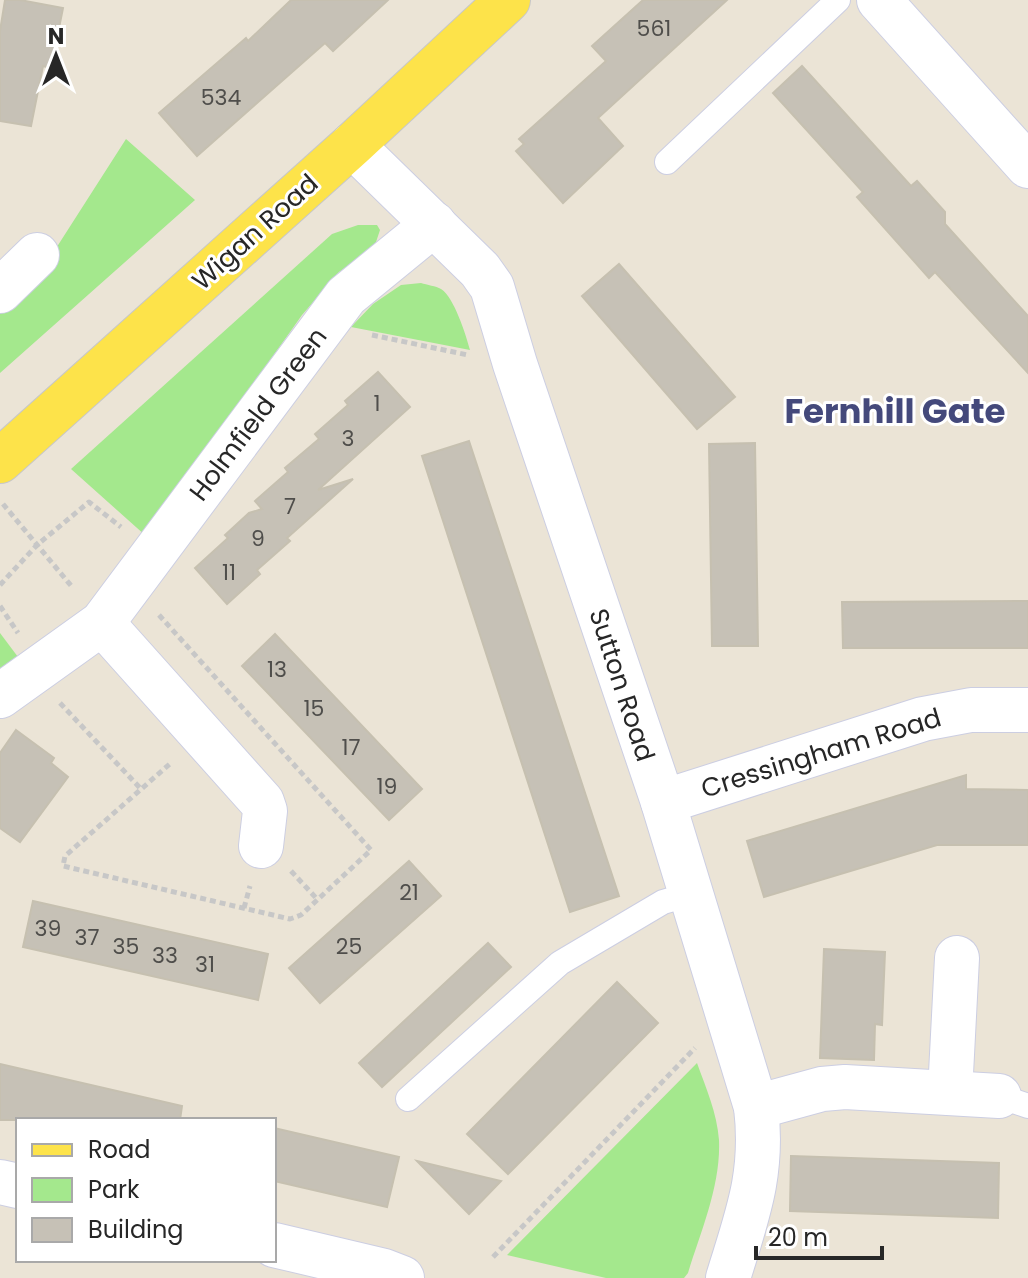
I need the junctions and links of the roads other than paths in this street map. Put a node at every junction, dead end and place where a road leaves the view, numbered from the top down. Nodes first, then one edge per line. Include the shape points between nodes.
1 (508, 0) edge
2 (838, 0) edge
3 (879, 0) edge
4 (1019, 140) edge
5 (352, 145) junction
6 (667, 162) dead end
7 (434, 224) junction
8 (37, 255) dead end
9 (0, 291) edge
10 (0, 461) edge
11 (102, 623) junction
12 (16, 684) edge
13 (1028, 710) edge
14 (663, 802) junction
15 (261, 846) dead end
16 (691, 894) junction
17 (957, 958) dead end
18 (950, 1093) junction
19 (408, 1099) dead end
20 (1014, 1101) edge
21 (756, 1107) junction
22 (276, 1245) edge
23 (402, 1278) edge
24 (728, 1278) edge

1 - 5 main road, Wigan Road
2 - 6 lane
3 - 4 street
5 - 7 street, Sutton Road
5 - 10 main road, Wigan Road
7 - 11 street, Holmfield Green via 346,296
7 - 14 street, Sutton Road via 492,287
8 - 9 street
11 - 12 street, Holmfield Green
11 - 15 street via 262,802
13 - 14 street, Cressingham Road via 971,710 923,719
14 - 16 street, Sutton Road
16 - 19 lane via 663,902 560,963
16 - 21 street, Sutton Road
17 - 18 street
18 - 20 street
18 - 21 street via 845,1087
21 - 24 street, Sutton Road via 756,1181
22 - 23 street

